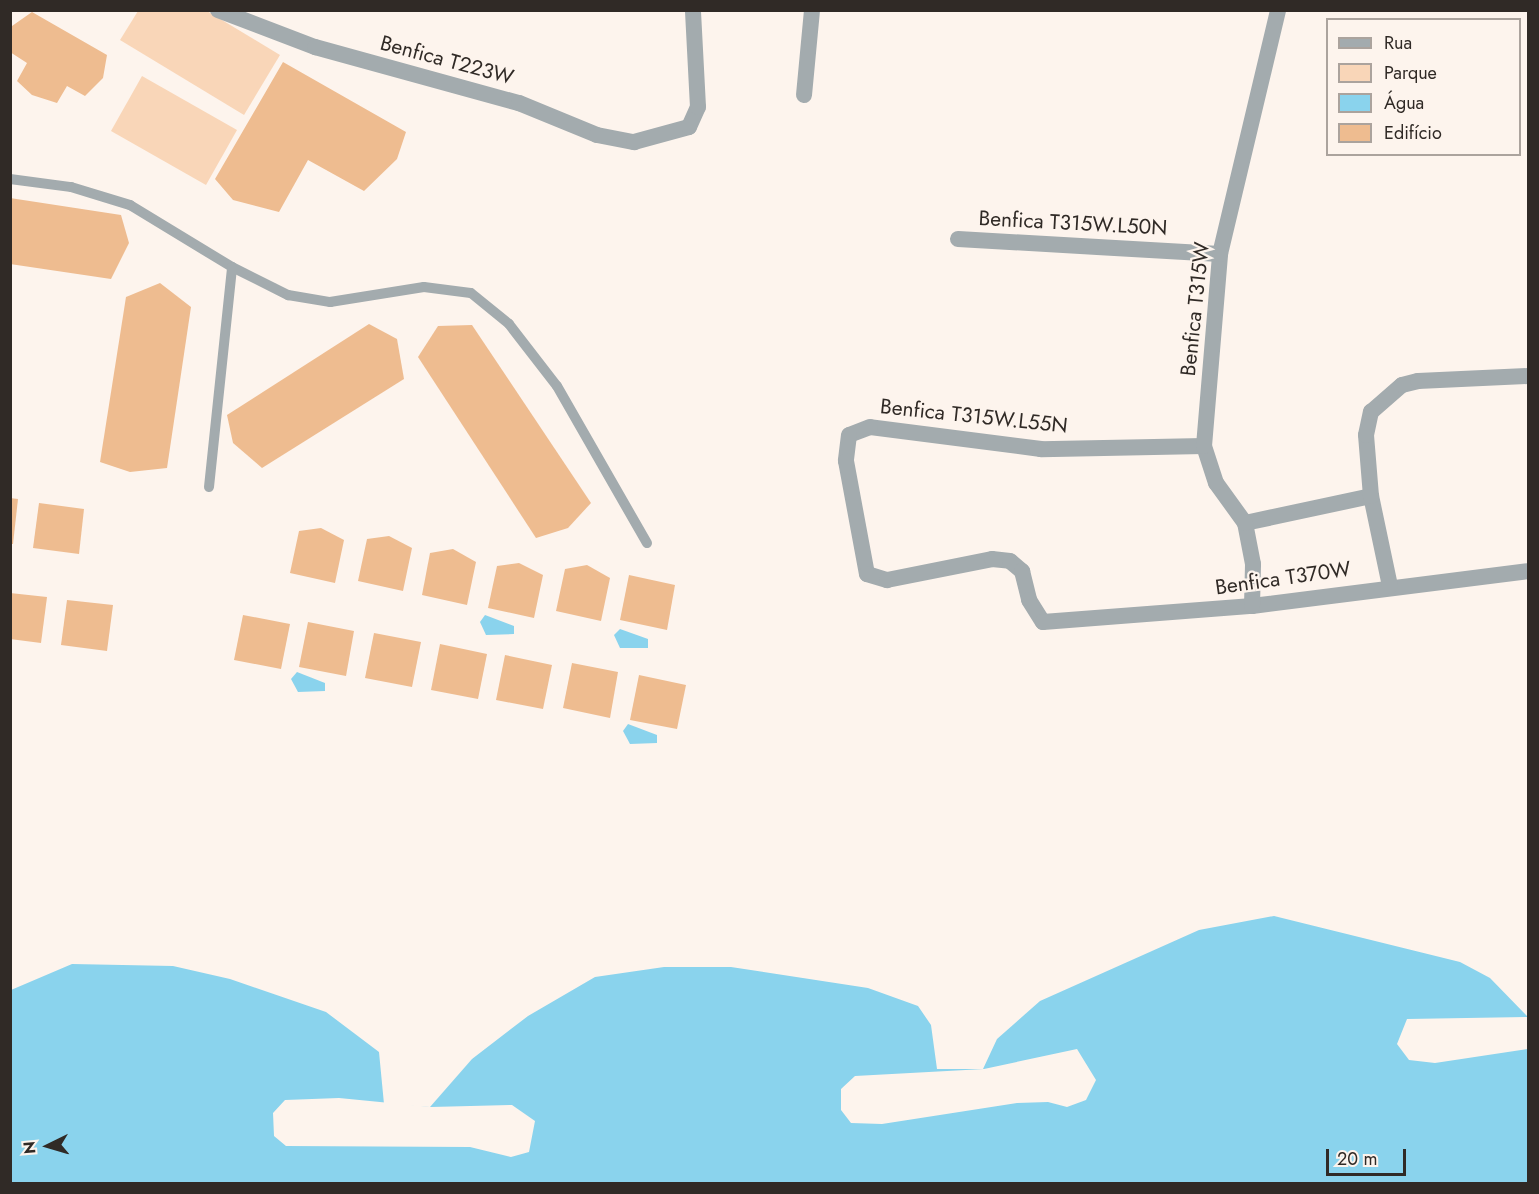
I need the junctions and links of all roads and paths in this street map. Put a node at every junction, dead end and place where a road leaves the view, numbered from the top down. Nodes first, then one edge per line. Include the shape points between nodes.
1 (218, 10) edge
2 (693, 10) edge
3 (813, 10) edge
4 (1278, 10) edge
5 (804, 95) dead end
6 (10, 179) edge
7 (958, 239) dead end
8 (1221, 254) junction
9 (232, 267) junction
10 (1528, 376) edge
11 (1204, 446) junction
12 (208, 487) dead end
13 (1371, 496) junction
14 (1245, 523) junction
15 (646, 543) dead end
16 (1528, 571) edge
17 (1390, 586) junction
18 (1252, 606) junction
19 (1043, 622) joint

1 - 2 street, Benfica T223W via 315,47 519,103 597,135 634,142 689,127 698,107
3 - 5 street
4 - 8 street, Benfica T315W
6 - 9 lane via 71,187 130,205 182,233
7 - 8 street, Benfica T315W.L50N
8 - 11 street, Benfica T315W
9 - 12 lane
9 - 15 lane via 288,295 330,302 424,287 471,293 509,324 557,386
10 - 13 street via 1402,384 1371,412 1366,435
11 - 14 street, Benfica T315W via 1216,483
11 - 19 street, Benfica T315W.L55N via 1041,449 870,427 849,435 846,461 867,574 887,580 992,559 1010,561 1022,572 1029,600
13 - 14 street
13 - 17 street
14 - 18 street, Benfica T315W via 1253,564
16 - 17 street, Benfica T370W
17 - 18 street, Benfica T370W
18 - 19 street, Benfica T370W

